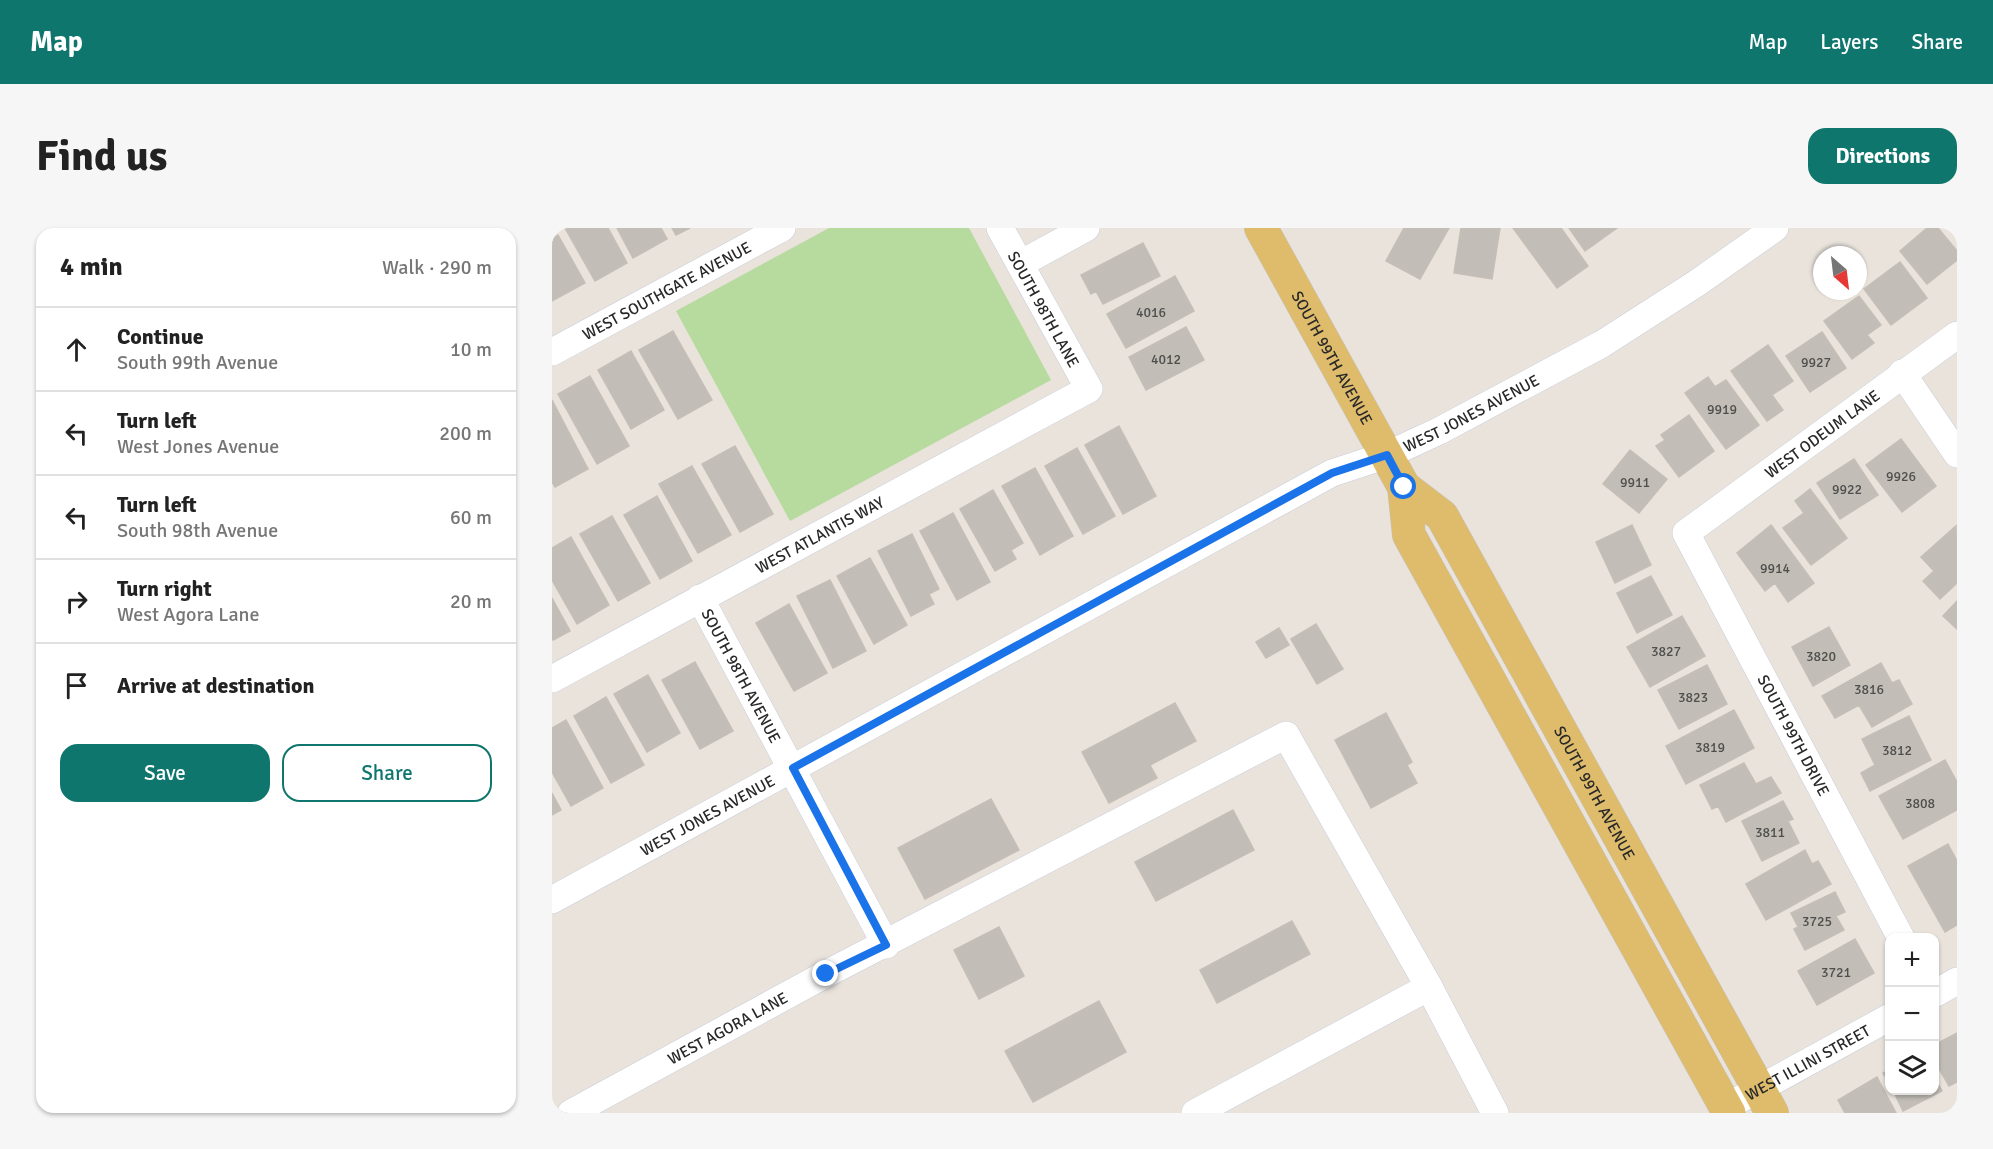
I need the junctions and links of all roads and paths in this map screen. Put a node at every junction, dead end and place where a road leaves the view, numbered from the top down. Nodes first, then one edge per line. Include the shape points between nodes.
1 (782, 228) edge
2 (1000, 228) edge
3 (1086, 228) edge
4 (1261, 228) edge
5 (1775, 228) edge
6 (1020, 264) junction
7 (1957, 335) edge
8 (552, 352) edge
9 (1902, 373) junction
10 (1089, 389) joint
11 (1957, 454) edge
12 (1387, 455) junction
13 (1404, 487) junction
14 (1686, 533) joint
15 (700, 598) junction
16 (552, 679) edge
17 (793, 768) junction
18 (552, 900) edge
19 (1898, 933) edge
20 (886, 945) junction
21 (1957, 981) edge
22 (1430, 987) junction
23 (1939, 992) edge
24 (1885, 1020) edge
25 (1765, 1101) edge
26 (1728, 1110) edge
27 (571, 1113) edge
28 (1195, 1113) edge
29 (1495, 1113) edge

1 - 8 street, WEST SOUTHGATE AVENUE
2 - 6 street, SOUTH 98TH LANE
3 - 6 street
4 - 12 main road, SOUTH 99TH AVENUE
5 - 12 street, WEST JONES AVENUE via 1602,344
6 - 10 street, SOUTH 98TH LANE
7 - 9 street, WEST ODEUM LANE
9 - 11 street
9 - 14 street, WEST ODEUM LANE
10 - 15 street, WEST ATLANTIS WAY
12 - 13 main road, SOUTH 99TH AVENUE
12 - 17 street, WEST JONES AVENUE via 1332,473
13 - 25 main road, SOUTH 99TH AVENUE via 1442,516
13 - 26 main road, SOUTH 99TH AVENUE via 1408,535
14 - 19 street, SOUTH 99TH DRIVE
15 - 16 street, WEST ATLANTIS WAY
15 - 17 street, SOUTH 98TH AVENUE
17 - 18 street, WEST JONES AVENUE
17 - 20 street, SOUTH 98TH AVENUE
20 - 22 street, WEST AGORA LANE via 1286,735
20 - 27 street, WEST AGORA LANE
21 - 23 street
22 - 28 street
22 - 29 street
24 - 25 street, WEST ILLINI STREET
25 - 26 street, WEST ILLINI STREET

